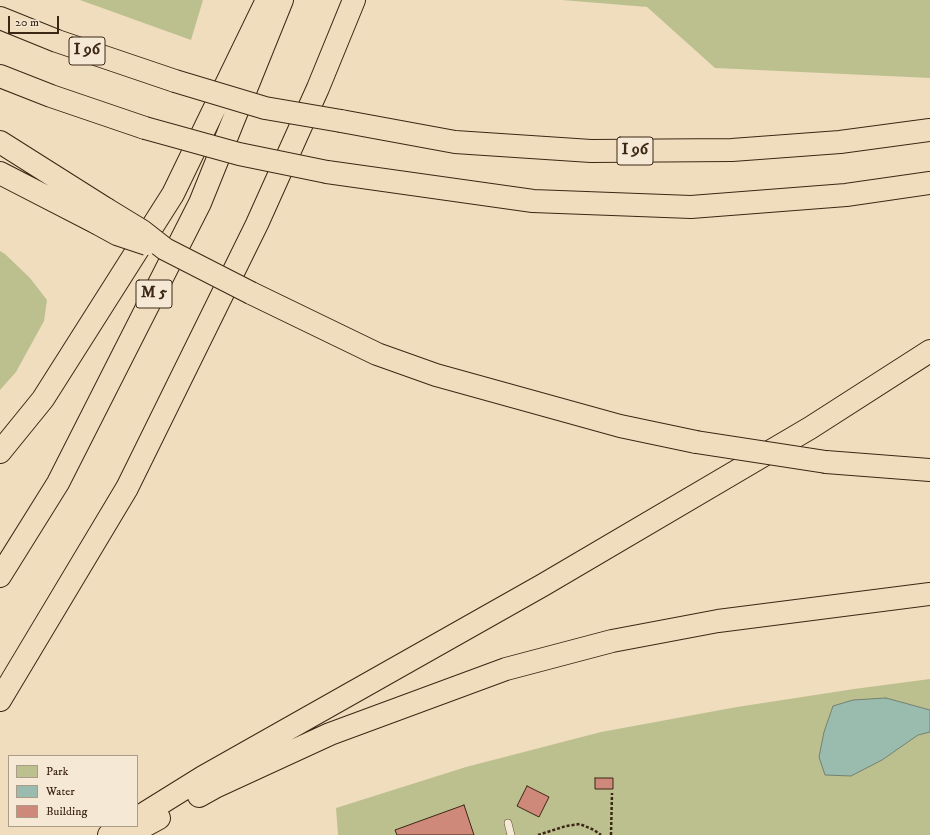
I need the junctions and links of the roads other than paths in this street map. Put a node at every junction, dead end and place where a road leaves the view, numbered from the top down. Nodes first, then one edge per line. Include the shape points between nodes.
1 (267, 0) edge
2 (282, 0) edge
3 (354, 0) edge
4 (0, 18) edge
5 (0, 76) edge
6 (930, 130) edge
7 (0, 142) edge
8 (0, 173) edge
9 (930, 183) edge
10 (101, 216) junction
11 (930, 351) edge
12 (0, 452) edge
13 (930, 470) edge
14 (0, 576) edge
15 (930, 594) edge
16 (0, 700) edge
17 (138, 817) edge
18 (508, 823) dead end
19 (121, 827) edge
20 (109, 835) edge
21 (128, 835) edge
22 (511, 835) edge

1 - 12 highway via 173,194 43,399
2 - 14 highway, M 5 via 200,202 58,483
3 - 16 highway via 257,224 127,488
4 - 6 highway, I 96, bridge via 57,41 265,108 455,142 591,151 732,150 840,142
5 - 9 highway, bridge via 145,128 239,154 327,172 533,201 691,207 846,195
7 - 10 highway
8 - 10 highway
10 - 13 highway, bridge via 142,231 165,249 377,354 436,375 620,426 696,442 826,462
11 - 17 highway via 797,436
15 - 21 highway via 718,620 612,641 506,669 330,734 217,786
18 - 22 lane
19 - 20 highway

